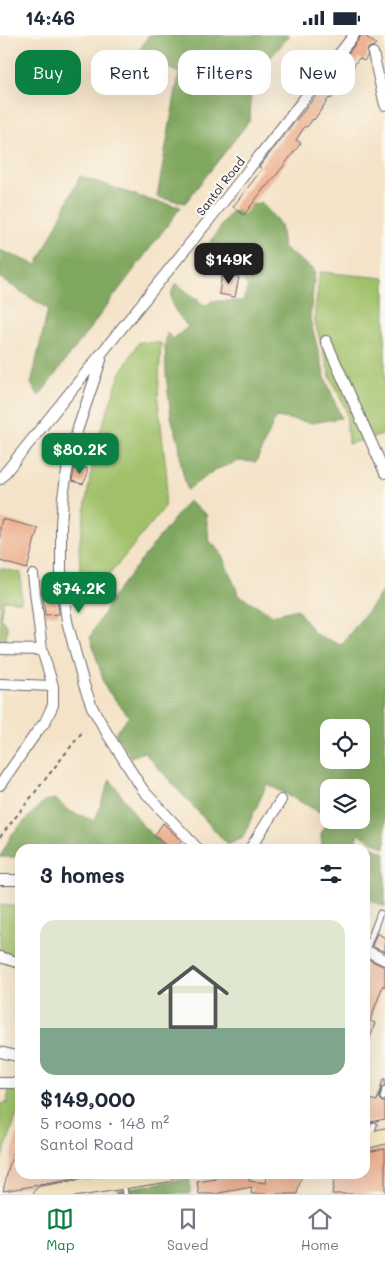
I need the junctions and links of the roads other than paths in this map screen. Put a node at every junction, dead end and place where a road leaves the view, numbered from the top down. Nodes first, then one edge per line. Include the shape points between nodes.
1 (354, 35) edge
2 (373, 53) dead end
3 (385, 105) edge
4 (326, 341) dead end
5 (104, 351) junction
6 (385, 473) edge
7 (0, 479) edge
8 (33, 575) dead end
9 (0, 649) edge
10 (42, 650) junction
11 (0, 684) edge
12 (53, 686) junction
13 (5, 769) edge
14 (0, 785) edge
15 (281, 800) dead end
16 (193, 844) edge
17 (253, 844) edge
18 (0, 880) edge
19 (15, 880) edge
20 (380, 913) dead end
21 (370, 938) edge
22 (370, 952) edge
23 (0, 957) edge
24 (385, 960) edge
25 (15, 962) edge
26 (0, 1052) edge
27 (15, 1056) edge
28 (0, 1083) edge
29 (15, 1083) edge
30 (385, 1089) edge
31 (383, 1098) dead end
32 (374, 1125) dead end
33 (370, 1134) edge
34 (385, 1136) edge
35 (370, 1139) edge
36 (151, 1179) edge
37 (124, 1188) edge
38 (42, 1194) edge

1 - 5 street, Santol Road
2 - 3 street
4 - 6 street
5 - 7 street, Santol Road
5 - 16 street via 78,428 63,497 61,578 67,621 92,707 143,790
8 - 10 street
9 - 10 street
10 - 12 street
11 - 12 street
12 - 13 street via 53,705 49,714
13 - 14 street
15 - 17 street
18 - 19 street
20 - 21 lane
22 - 24 street
23 - 25 street
26 - 27 street
28 - 29 street
30 - 31 lane
32 - 33 lane
34 - 35 main road
36 - 37 main road
37 - 38 main road

